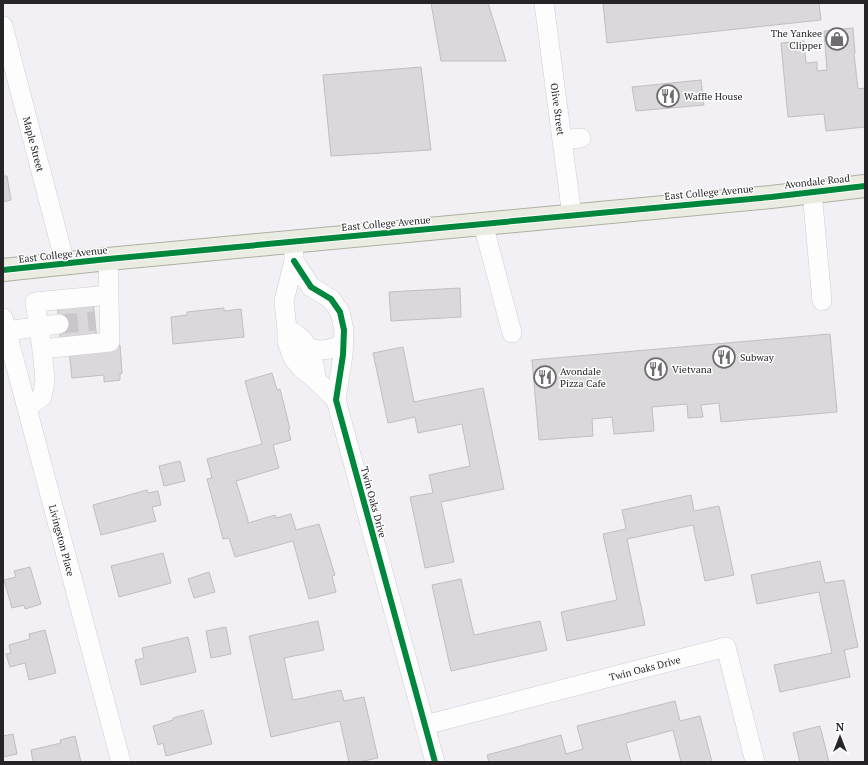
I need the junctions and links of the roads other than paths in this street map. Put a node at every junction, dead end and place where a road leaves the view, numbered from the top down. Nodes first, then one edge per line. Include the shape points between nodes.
1 (544, 3) edge
2 (3, 26) edge
3 (861, 191) edge
4 (812, 192) junction
5 (771, 197) joint
6 (572, 216) junction
7 (484, 224) junction
8 (293, 251) junction
9 (108, 259) junction
10 (65, 263) junction
11 (3, 270) edge
12 (109, 295) junction
13 (822, 301) dead end
14 (59, 324) tunnel mouth
15 (5, 325) edge
16 (38, 326) junction
17 (287, 329) junction
18 (512, 333) dead end
19 (343, 343) junction
20 (42, 350) junction
21 (310, 350) junction
22 (8, 354) edge
23 (316, 380) junction
24 (336, 400) junction
25 (27, 407) junction
26 (425, 725) junction
27 (121, 762) edge
28 (435, 762) edge
29 (755, 762) edge

1 - 6 street, Olive Street via 572,139
2 - 10 street, Maple Street
3 - 4 main road, Avondale Road
4 - 5 main road, Avondale Road
4 - 13 street
5 - 6 main road, East College Avenue
6 - 7 main road, East College Avenue
7 - 8 main road, East College Avenue
7 - 18 street
8 - 9 main road, East College Avenue
8 - 17 street, Twin Oaks Drive via 284,300
8 - 19 street, Twin Oaks Drive via 311,287 331,299 340,312 344,330
9 - 10 main road, East College Avenue
9 - 12 street
10 - 11 main road, East College Avenue
12 - 16 street via 35,302
12 - 20 street via 102,320 110,342
14 - 16 street
15 - 16 street
15 - 22 street, Livingston Place
16 - 20 street
17 - 21 street via 300,338
17 - 23 street, Twin Oaks Drive via 287,342 293,358
19 - 21 street via 321,351
19 - 24 street, Twin Oaks Drive
20 - 25 street via 46,381 42,396
21 - 23 street
22 - 25 street, Livingston Place
23 - 24 street, Twin Oaks Drive
24 - 26 street, Twin Oaks Drive
25 - 27 street, Livingston Place
26 - 28 street, Twin Oaks Drive
26 - 29 street, Twin Oaks Drive via 726,647

